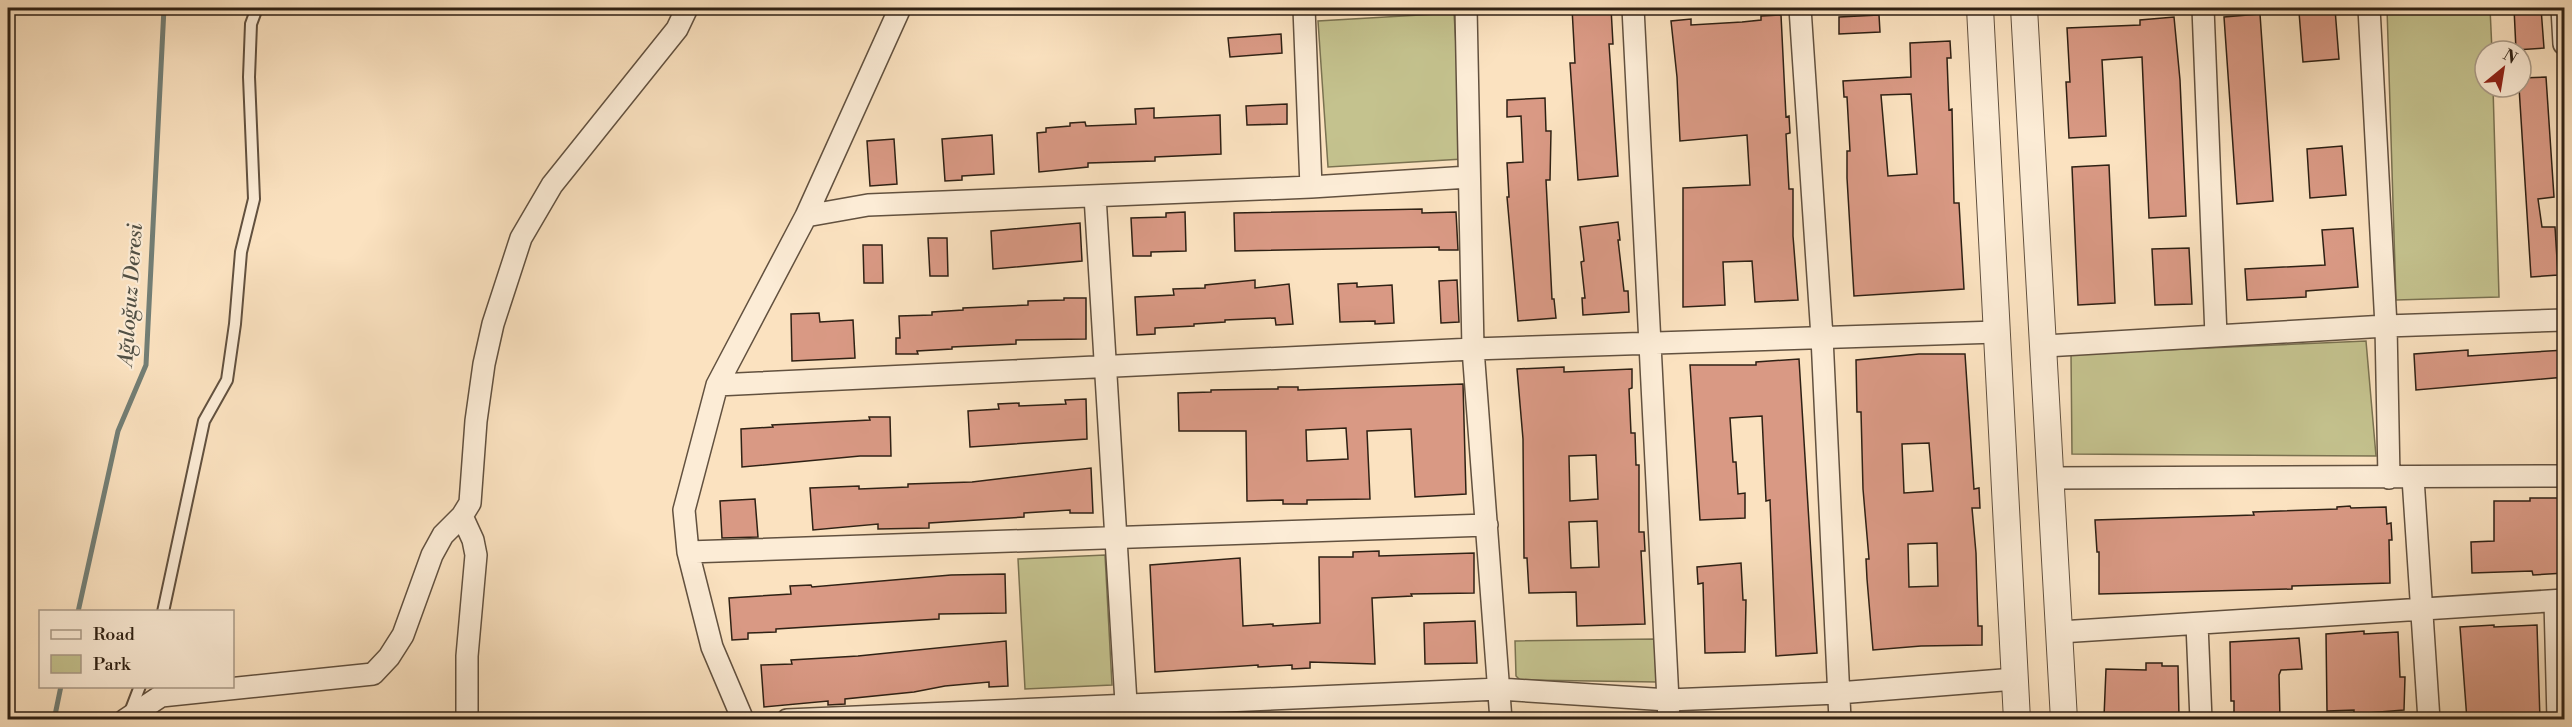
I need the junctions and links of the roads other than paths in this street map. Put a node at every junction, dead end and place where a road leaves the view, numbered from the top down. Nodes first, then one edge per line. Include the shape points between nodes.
1 (257, 8) edge
2 (687, 8) edge
3 (900, 8) edge
4 (1304, 8) edge
5 (1466, 8) edge
6 (1633, 8) edge
7 (1800, 8) edge
8 (1980, 8) edge
9 (2024, 8) edge
10 (2203, 8) edge
11 (2369, 8) edge
12 (2562, 8) edge
13 (2565, 45) edge
14 (1469, 177) junction
15 (1311, 188) junction
16 (1095, 196) junction
17 (806, 216) junction
18 (2565, 320) edge
19 (2386, 326) junction
20 (1997, 332) junction
21 (2216, 336) junction
22 (1822, 338) junction
23 (1650, 343) junction
24 (2045, 346) junction
25 (1473, 349) junction
26 (1106, 366) junction
27 (717, 385) junction
28 (2565, 476) edge
29 (2051, 478) junction
30 (2389, 478) junction
31 (2413, 478) junction
32 (462, 516) junction
33 (1487, 525) junction
34 (1117, 537) junction
35 (688, 552) junction
36 (2560, 600) edge
37 (2421, 609) junction
38 (163, 610) edge
39 (2197, 624) junction
40 (2060, 632) junction
41 (2015, 679) junction
42 (140, 688) edge
43 (1499, 689) junction
44 (1838, 693) junction
45 (1669, 710) edge
46 (1126, 712) edge
47 (126, 719) edge
48 (468, 720) edge
49 (743, 720) edge
50 (788, 720) edge
51 (1500, 720) edge
52 (1840, 720) edge
53 (2017, 720) edge
54 (2064, 720) edge
55 (2201, 720) edge
56 (2429, 720) edge
57 (2558, 720) edge

1 - 38 lane via 251,24 249,77 255,198 241,252 227,380 204,421
2 - 32 street via 677,28 552,185 521,238 484,364 470,503
3 - 17 street
4 - 15 street
5 - 14 street
6 - 23 street
7 - 22 street
8 - 20 street
9 - 24 street
10 - 21 street
11 - 19 street
12 - 13 street
14 - 15 street
14 - 25 street
15 - 16 street
16 - 17 street via 868,205
16 - 26 street
17 - 27 street
18 - 19 street
19 - 21 street
19 - 30 street
20 - 22 street
20 - 41 street
21 - 24 street
22 - 23 street
22 - 44 street
23 - 25 street
23 - 45 street
24 - 29 street
25 - 26 street
25 - 33 street
26 - 27 street
26 - 34 street
27 - 35 street via 684,510
28 - 31 street
29 - 30 street
29 - 40 street
30 - 31 street
31 - 37 street
32 - 47 street via 443,535 403,635 373,674 161,696
32 - 48 street via 476,555 467,656
33 - 34 street
33 - 43 street
34 - 35 street
34 - 46 street
35 - 49 street via 712,647
36 - 37 street
36 - 57 street
37 - 39 street
37 - 56 street
39 - 40 street
39 - 55 street
40 - 54 street
41 - 44 street
41 - 53 street
42 - 47 lane
43 - 45 street
43 - 46 street
43 - 51 street
44 - 45 street
44 - 52 street
46 - 50 street

